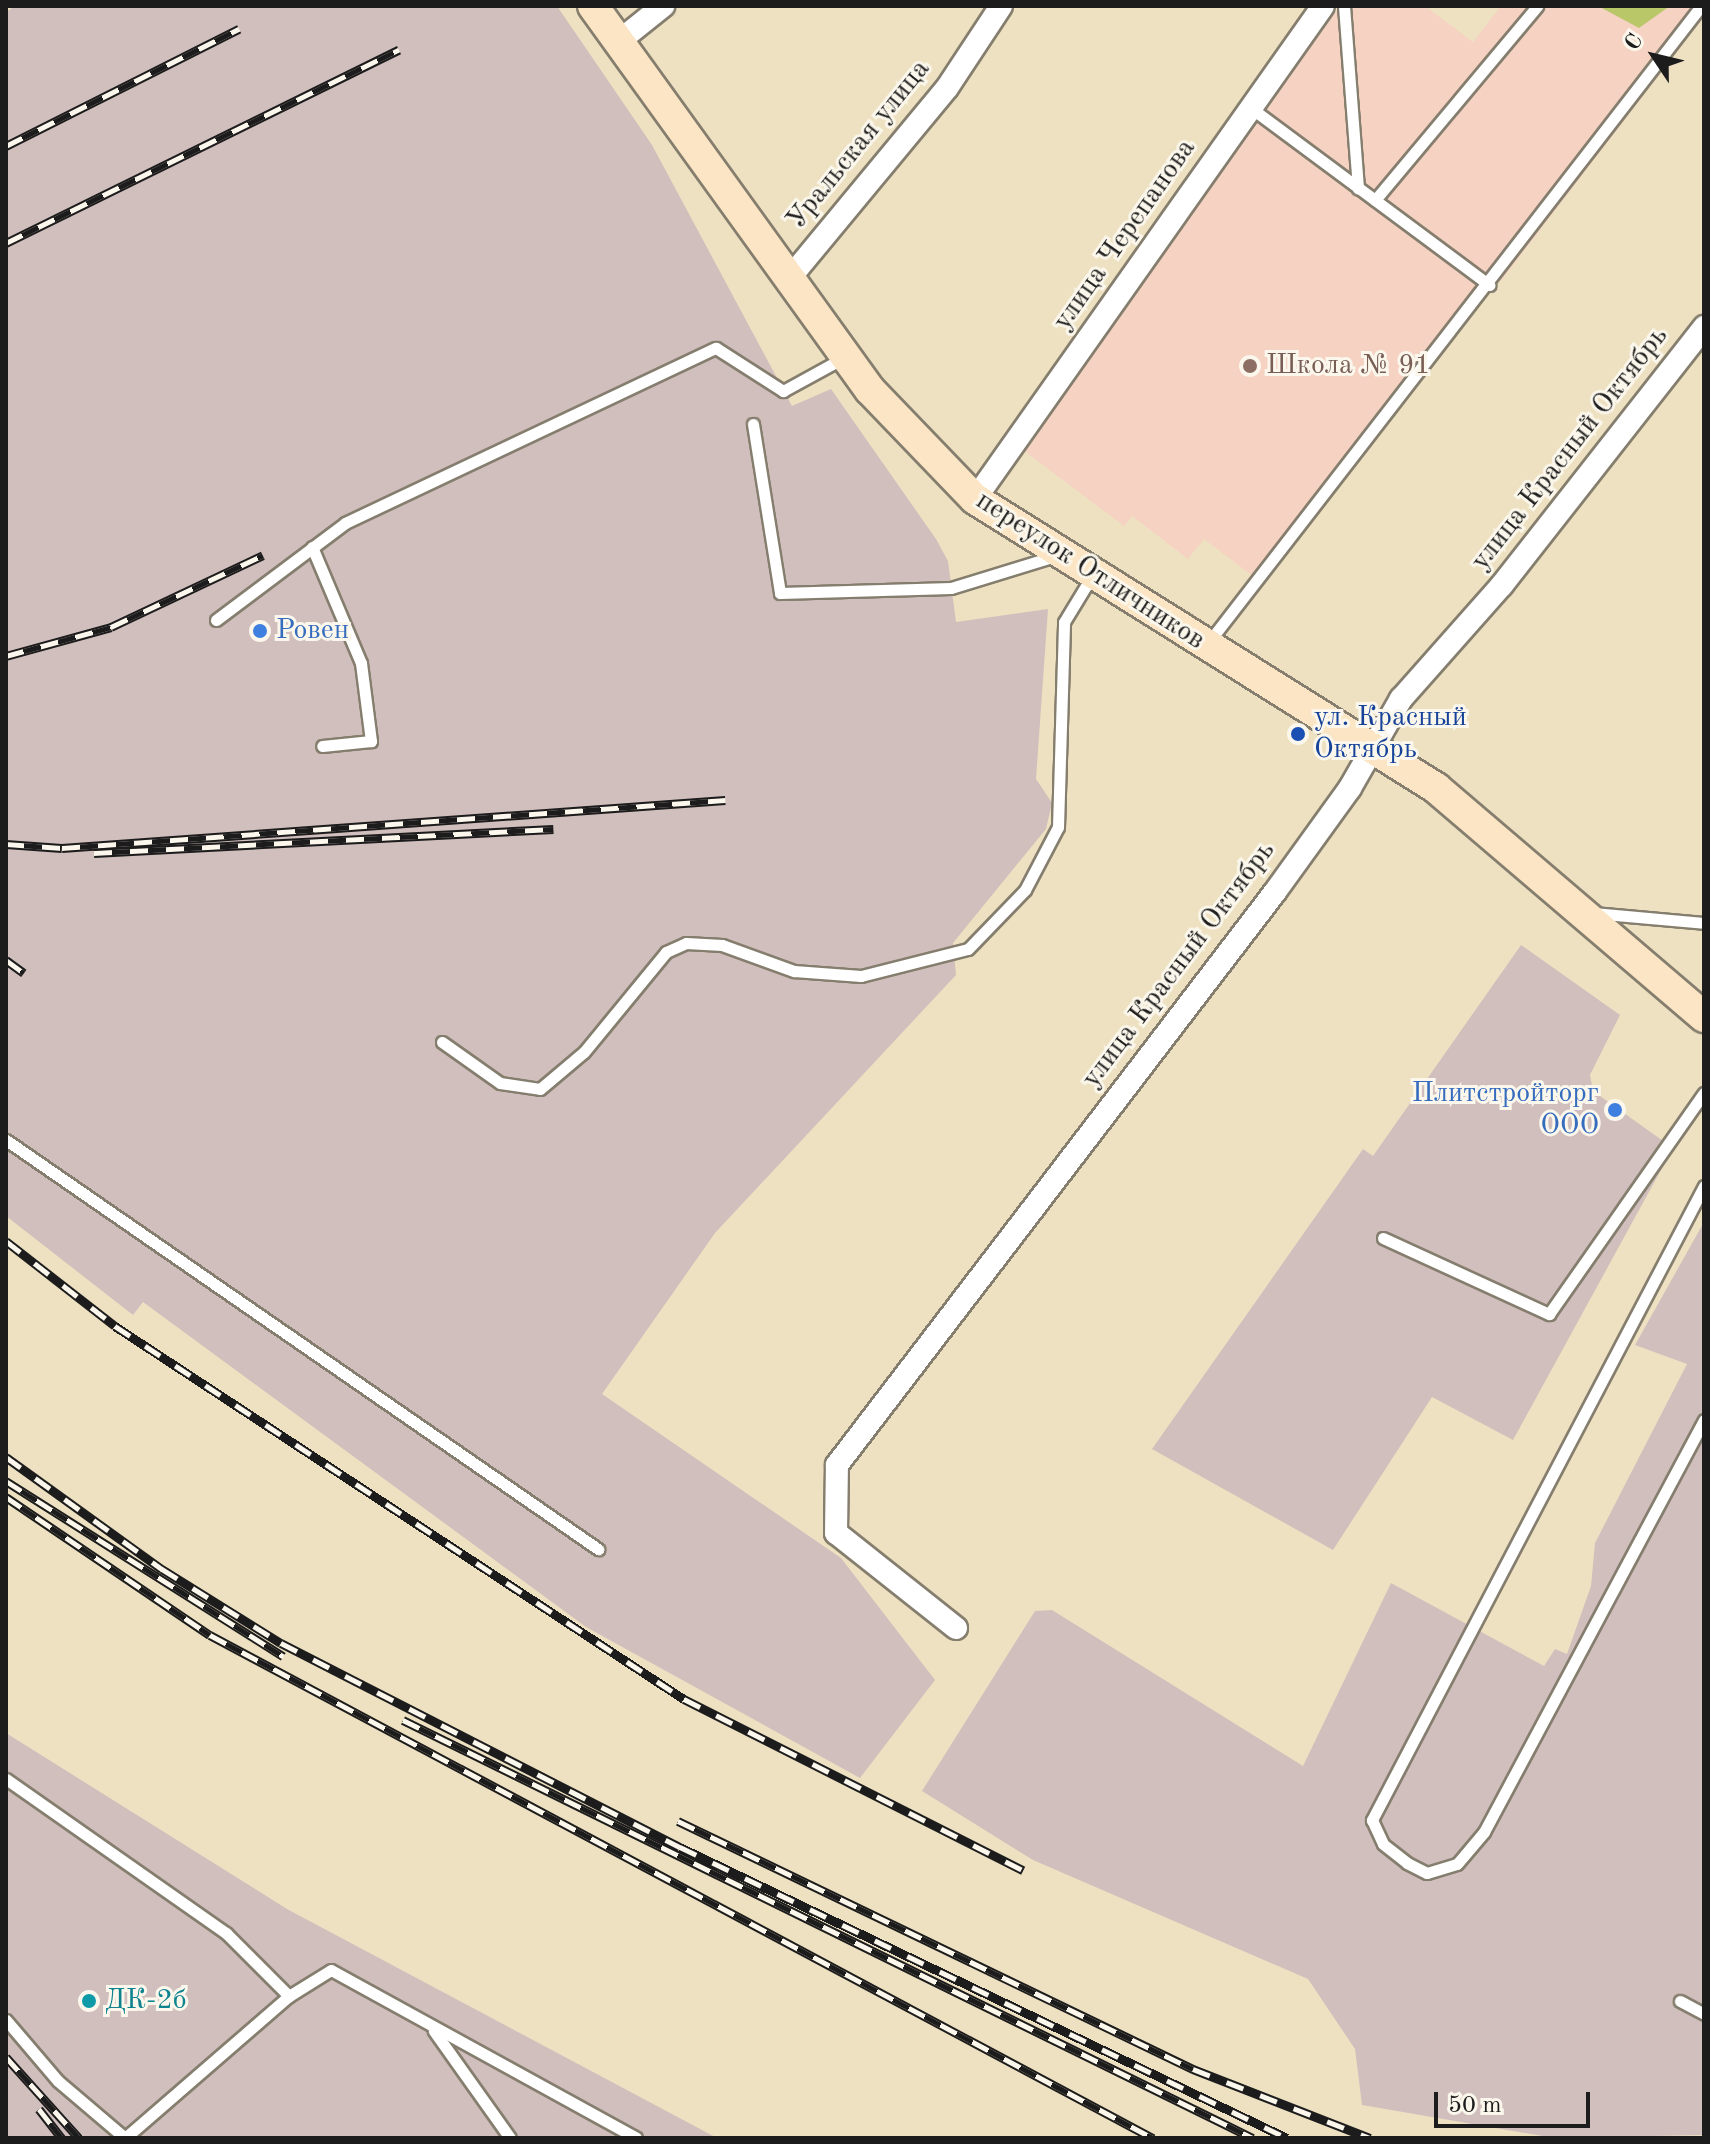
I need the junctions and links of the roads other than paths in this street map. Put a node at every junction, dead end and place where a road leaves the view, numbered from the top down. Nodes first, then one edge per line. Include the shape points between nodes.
1 (593, 6) edge
2 (663, 6) edge
3 (1001, 6) edge
4 (1323, 6) edge
5 (1344, 6) edge
6 (1537, 6) edge
7 (1701, 6) edge
8 (618, 42) junction
9 (1251, 108) junction
10 (1358, 188) junction
11 (1375, 200) junction
12 (788, 280) junction
13 (1489, 285) junction
14 (1704, 327) edge
15 (845, 357) junction
16 (753, 424) dead end
17 (975, 499) junction
18 (312, 547) junction
19 (1058, 555) junction
20 (1092, 576) junction
21 (216, 620) dead end
22 (1205, 646) junction
23 (322, 746) dead end
24 (1374, 748) junction
25 (1585, 912) junction
26 (1704, 923) edge
27 (1704, 1017) edge
28 (442, 1042) dead end
29 (1704, 1093) edge
30 (6, 1140) edge
31 (1704, 1186) edge
32 (1383, 1238) dead end
33 (1704, 1420) edge
34 (598, 1549) dead end
35 (956, 1628) dead end
36 (6, 1779) edge
37 (289, 1996) junction
38 (1680, 2001) dead end
39 (1704, 2014) edge
40 (6, 2020) edge
41 (434, 2031) junction
42 (125, 2138) edge
43 (510, 2138) edge
44 (636, 2138) edge

1 - 8 main road, переулок Отличников
2 - 8 street
3 - 12 street, Уральская улица via 947,88
4 - 9 street, улица Черепанова
5 - 10 lane
6 - 11 lane
7 - 13 lane
8 - 12 main road, переулок Отличников
9 - 10 lane
9 - 17 street, улица Черепанова
10 - 11 lane
11 - 13 lane
12 - 15 main road, переулок Отличников
13 - 22 lane
14 - 24 street, улица Красный Октябрь via 1502,585 1401,699
15 - 17 main road, переулок Отличников via 922,450
15 - 18 lane via 783,391 716,348 345,523
16 - 19 lane via 780,593 951,588
17 - 19 main road, переулок Отличников
18 - 21 lane
18 - 23 lane via 361,663 371,741
19 - 20 main road, переулок Отличников
20 - 22 main road, переулок Отличников
20 - 28 lane via 1064,622 1058,827 1025,890 968,949 861,976 794,971 722,945 686,943 666,952 584,1052 540,1089 500,1083
22 - 24 main road, переулок Отличников
24 - 25 main road, переулок Отличников via 1447,796
24 - 35 street, улица Красный Октябрь via 1275,892 837,1465 836,1533
25 - 26 lane
25 - 27 main road, переулок Отличников
29 - 32 lane via 1549,1314
30 - 34 lane
31 - 33 lane via 1372,1820 1383,1844 1407,1863 1427,1873 1457,1864 1484,1832
36 - 37 lane via 226,1933
37 - 41 lane via 331,1970 376,1988
37 - 42 lane
38 - 39 lane
40 - 42 lane via 58,2081
41 - 43 lane
41 - 44 lane

